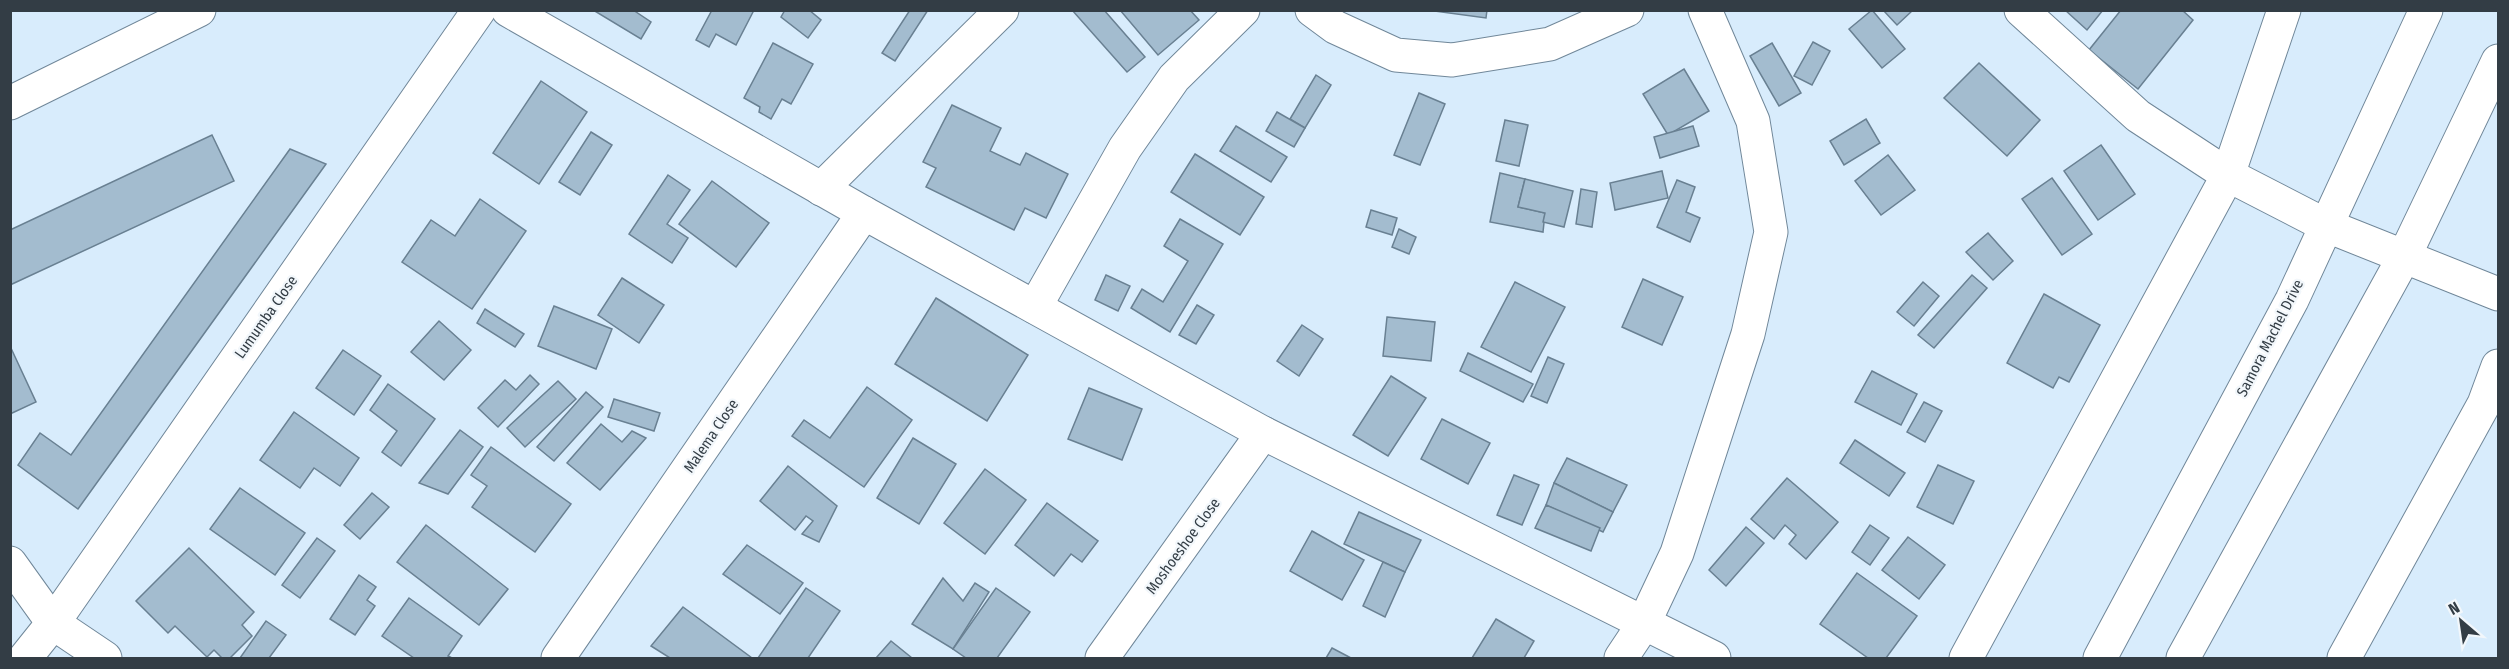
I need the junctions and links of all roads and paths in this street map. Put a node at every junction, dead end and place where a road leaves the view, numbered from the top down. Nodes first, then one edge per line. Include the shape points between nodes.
1 (199, 10) edge
2 (479, 10) edge
3 (508, 10) edge
4 (1002, 10) edge
5 (1243, 10) edge
6 (1312, 10) edge
7 (1627, 10) edge
8 (1705, 10) edge
9 (2021, 10) edge
10 (2284, 10) edge
11 (2427, 10) edge
12 (2499, 61) edge
13 (10, 103) edge
14 (2228, 175) junction
15 (822, 189) junction
16 (864, 213) junction
17 (2325, 225) junction
18 (2404, 257) junction
19 (2499, 294) edge
20 (1035, 307) junction
21 (2499, 366) edge
22 (1263, 433) junction
23 (10, 563) edge
24 (53, 623) junction
25 (1643, 625) junction
26 (25, 658) edge
27 (105, 658) edge
28 (558, 658) edge
29 (1102, 658) edge
30 (1621, 658) edge
31 (1714, 658) edge
32 (1966, 658) edge
33 (2100, 658) edge
34 (2183, 658) edge
35 (2344, 658) edge

1 - 13 street
2 - 24 street, Lumumba Close
3 - 15 street
4 - 15 street
5 - 20 street via 1174,78 1125,148
6 - 7 street via 1335,27 1396,55 1452,60 1550,44
8 - 25 street via 1753,121 1771,232 1748,334 1677,553
9 - 14 street via 2138,116
10 - 14 street
11 - 17 street, Samora Machel Drive
12 - 18 street
14 - 17 street
14 - 32 street
15 - 16 street
16 - 20 street
16 - 28 street, Malema Close
17 - 18 street
17 - 33 street, Samora Machel Drive via 2292,300
18 - 19 street
18 - 34 street
20 - 22 street
21 - 35 street via 2484,404
22 - 25 street
22 - 29 street, Moshoeshoe Close
23 - 24 street
24 - 26 street, Lumumba Close
24 - 27 street
25 - 30 street
25 - 31 street

